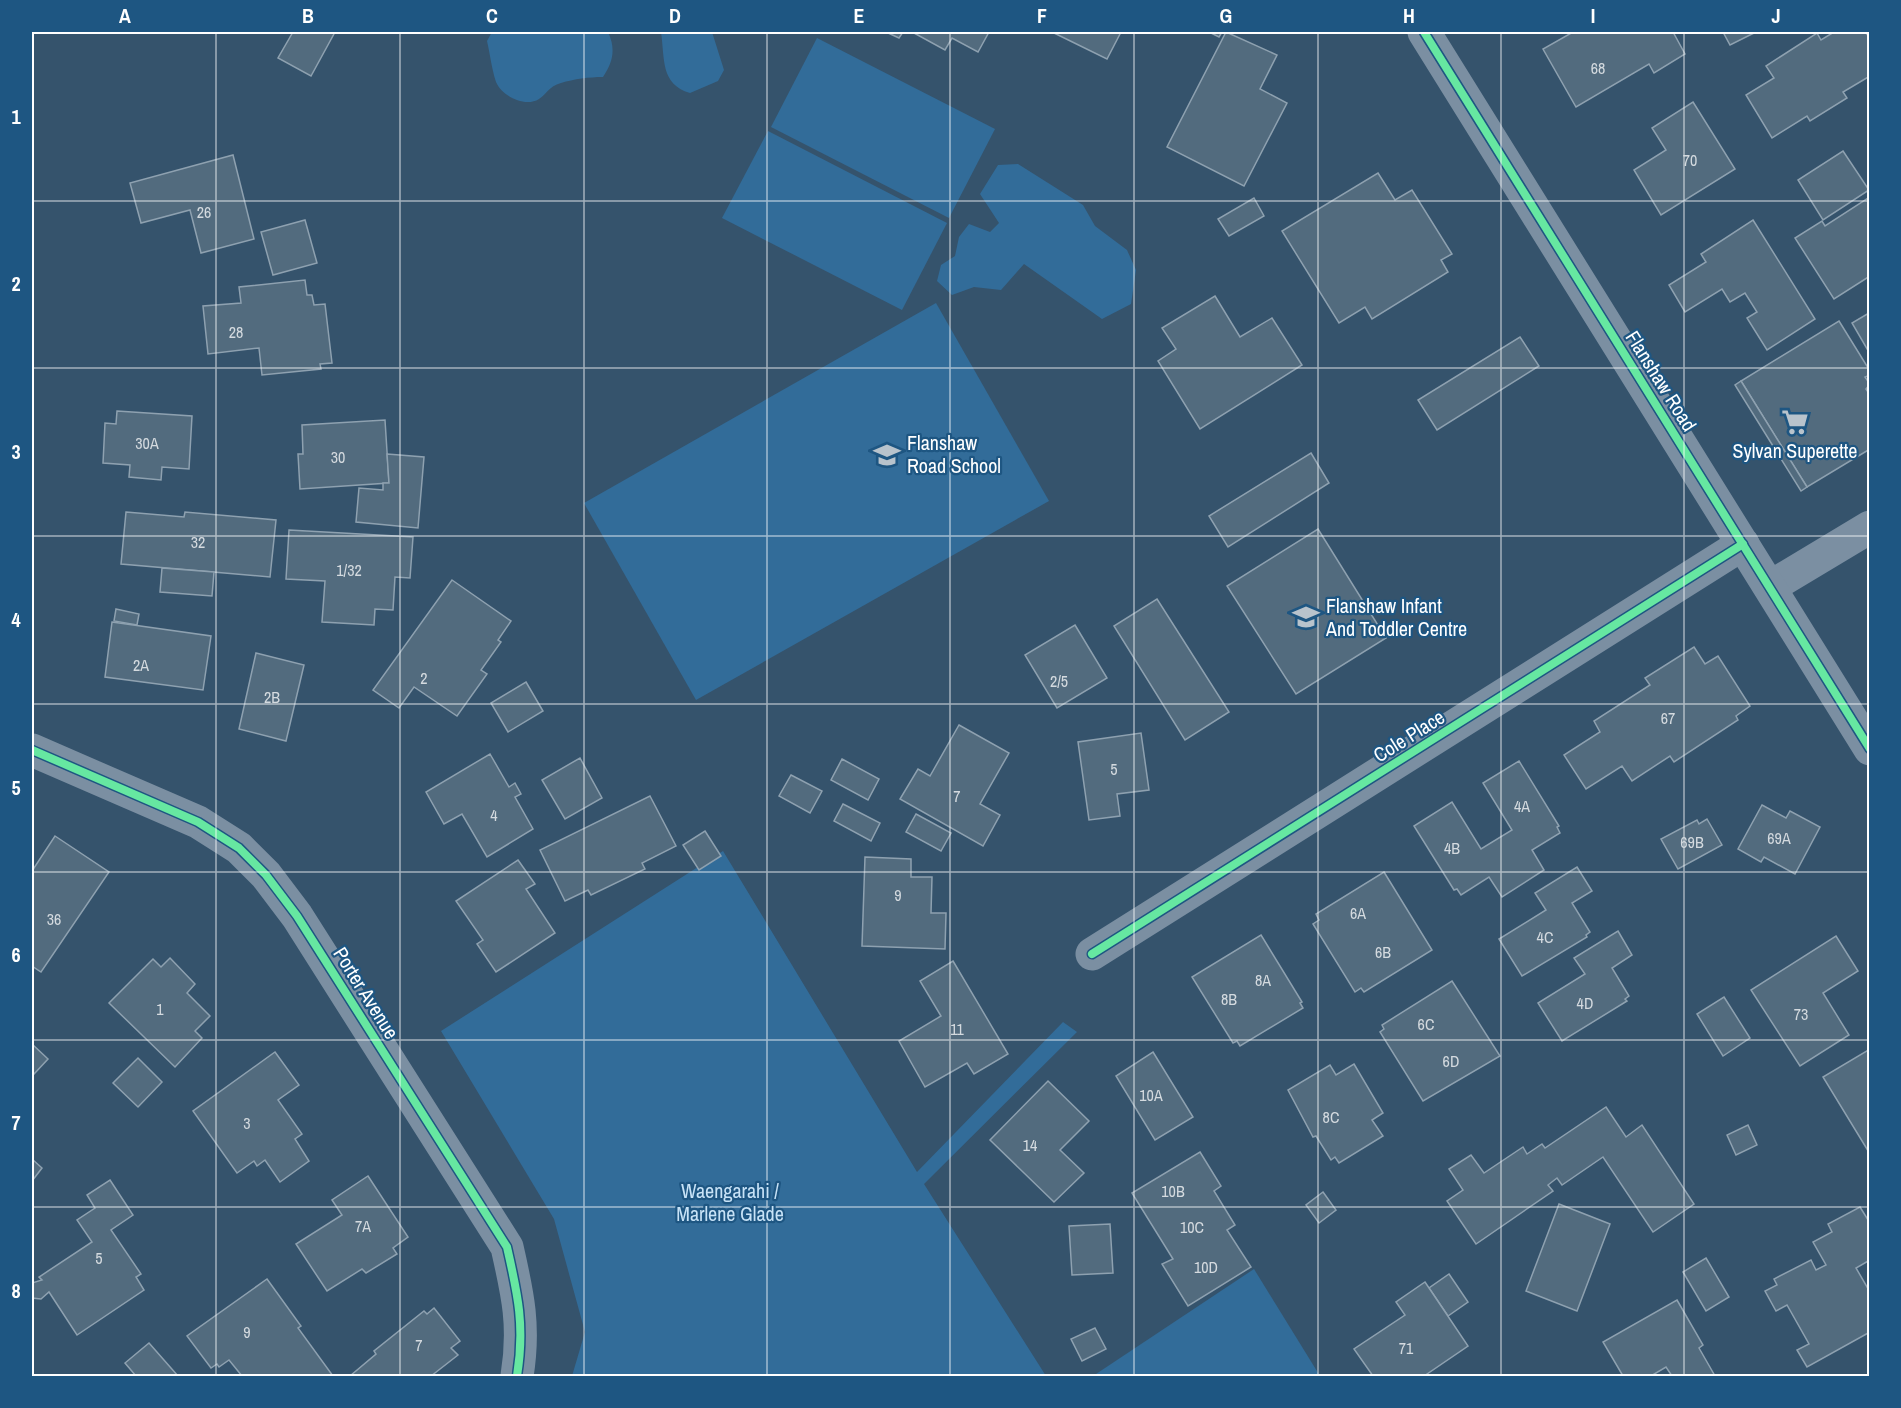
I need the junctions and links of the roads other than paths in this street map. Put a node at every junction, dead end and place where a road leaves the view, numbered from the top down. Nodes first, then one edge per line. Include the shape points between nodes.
1 (1424, 32) edge
2 (1869, 527) edge
3 (1743, 544) junction
4 (1770, 587) junction
5 (1869, 749) edge
6 (32, 750) edge
7 (1092, 954) dead end
8 (517, 1377) edge

1 - 3 street, Flanshaw Road
2 - 4 street
3 - 4 street, Flanshaw Road
3 - 7 street, Cole Place
4 - 5 street, Flanshaw Road
6 - 8 street, Porter Avenue via 198,822 238,848 266,875 297,916 507,1247 520,1304

